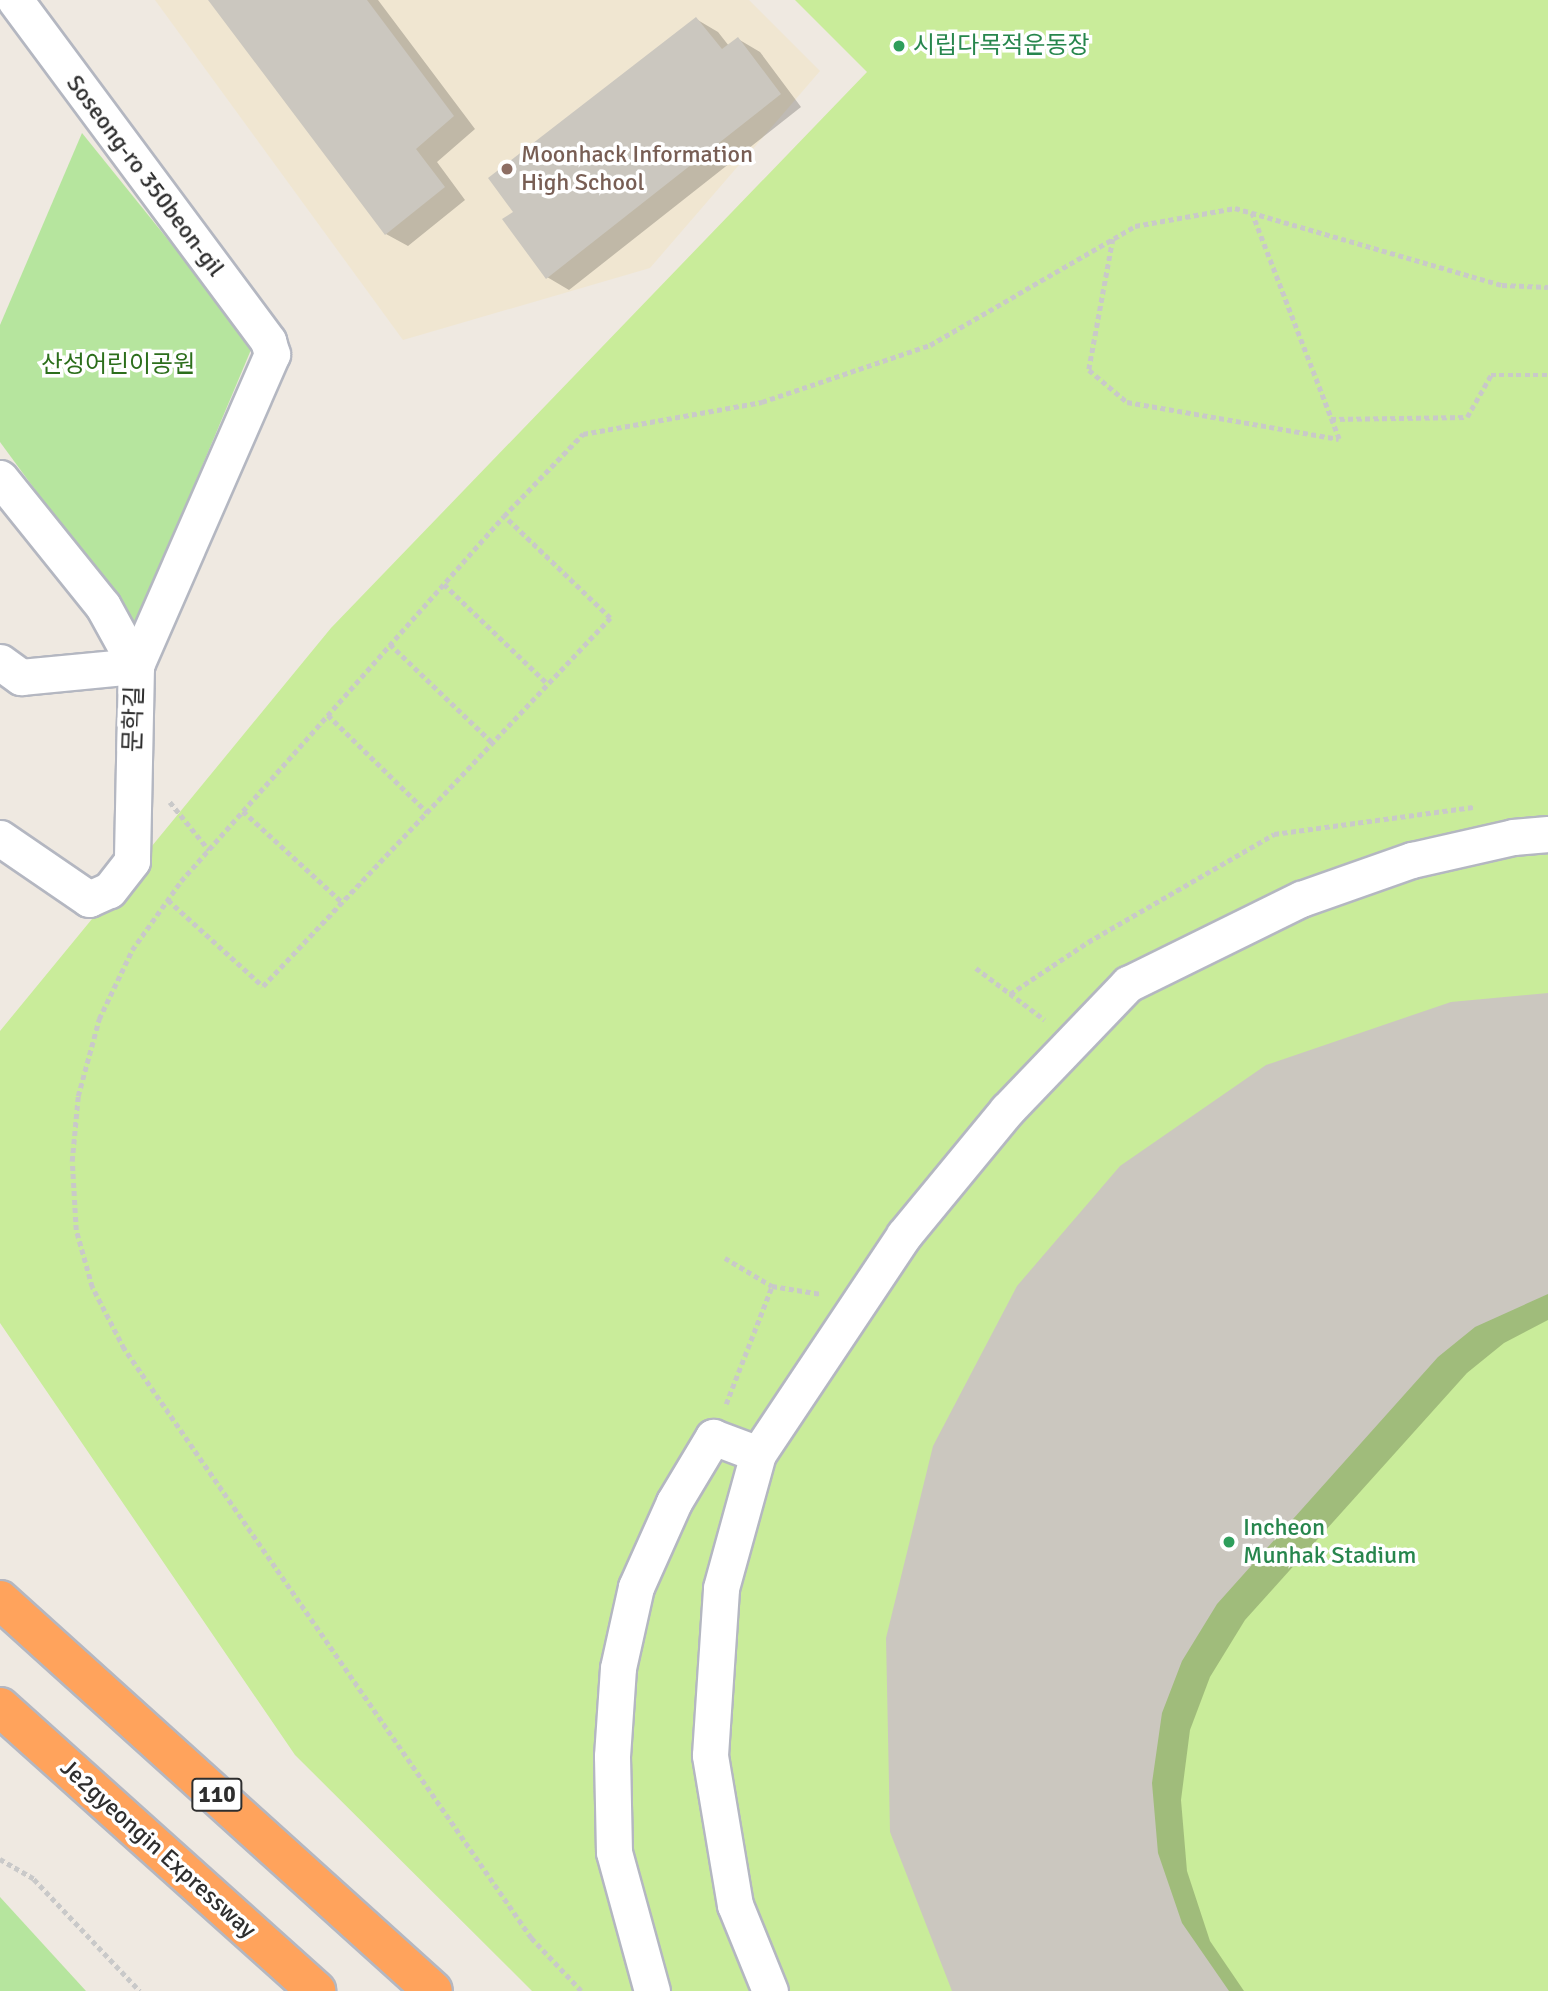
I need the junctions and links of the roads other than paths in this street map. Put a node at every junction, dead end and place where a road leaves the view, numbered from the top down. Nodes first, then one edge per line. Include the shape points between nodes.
1 (15, 0) edge
2 (0, 478) edge
3 (0, 662) edge
4 (136, 666) junction
5 (1548, 834) edge
6 (0, 838) edge
7 (758, 1454) junction
8 (0, 1600) edge
9 (0, 1707) edge
10 (316, 1991) edge
11 (433, 1991) edge
12 (652, 1991) edge
13 (770, 1991) edge

1 - 4 street, Soseong-ro 350beon-gil via 268,341 272,354
2 - 4 street, 문학길 via 103,606
3 - 4 street via 21,677
4 - 6 street, 문학길 via 132,861 109,890 89,899
5 - 7 street via 1513,837 1412,860 1301,899 1128,985 1007,1110 904,1236
7 - 12 street via 713,1437 674,1502 636,1587 618,1668 612,1756 614,1852
7 - 13 street via 721,1588 710,1755 735,1905
8 - 11 highway, 110
9 - 10 highway, Je2gyeongin Expressway

